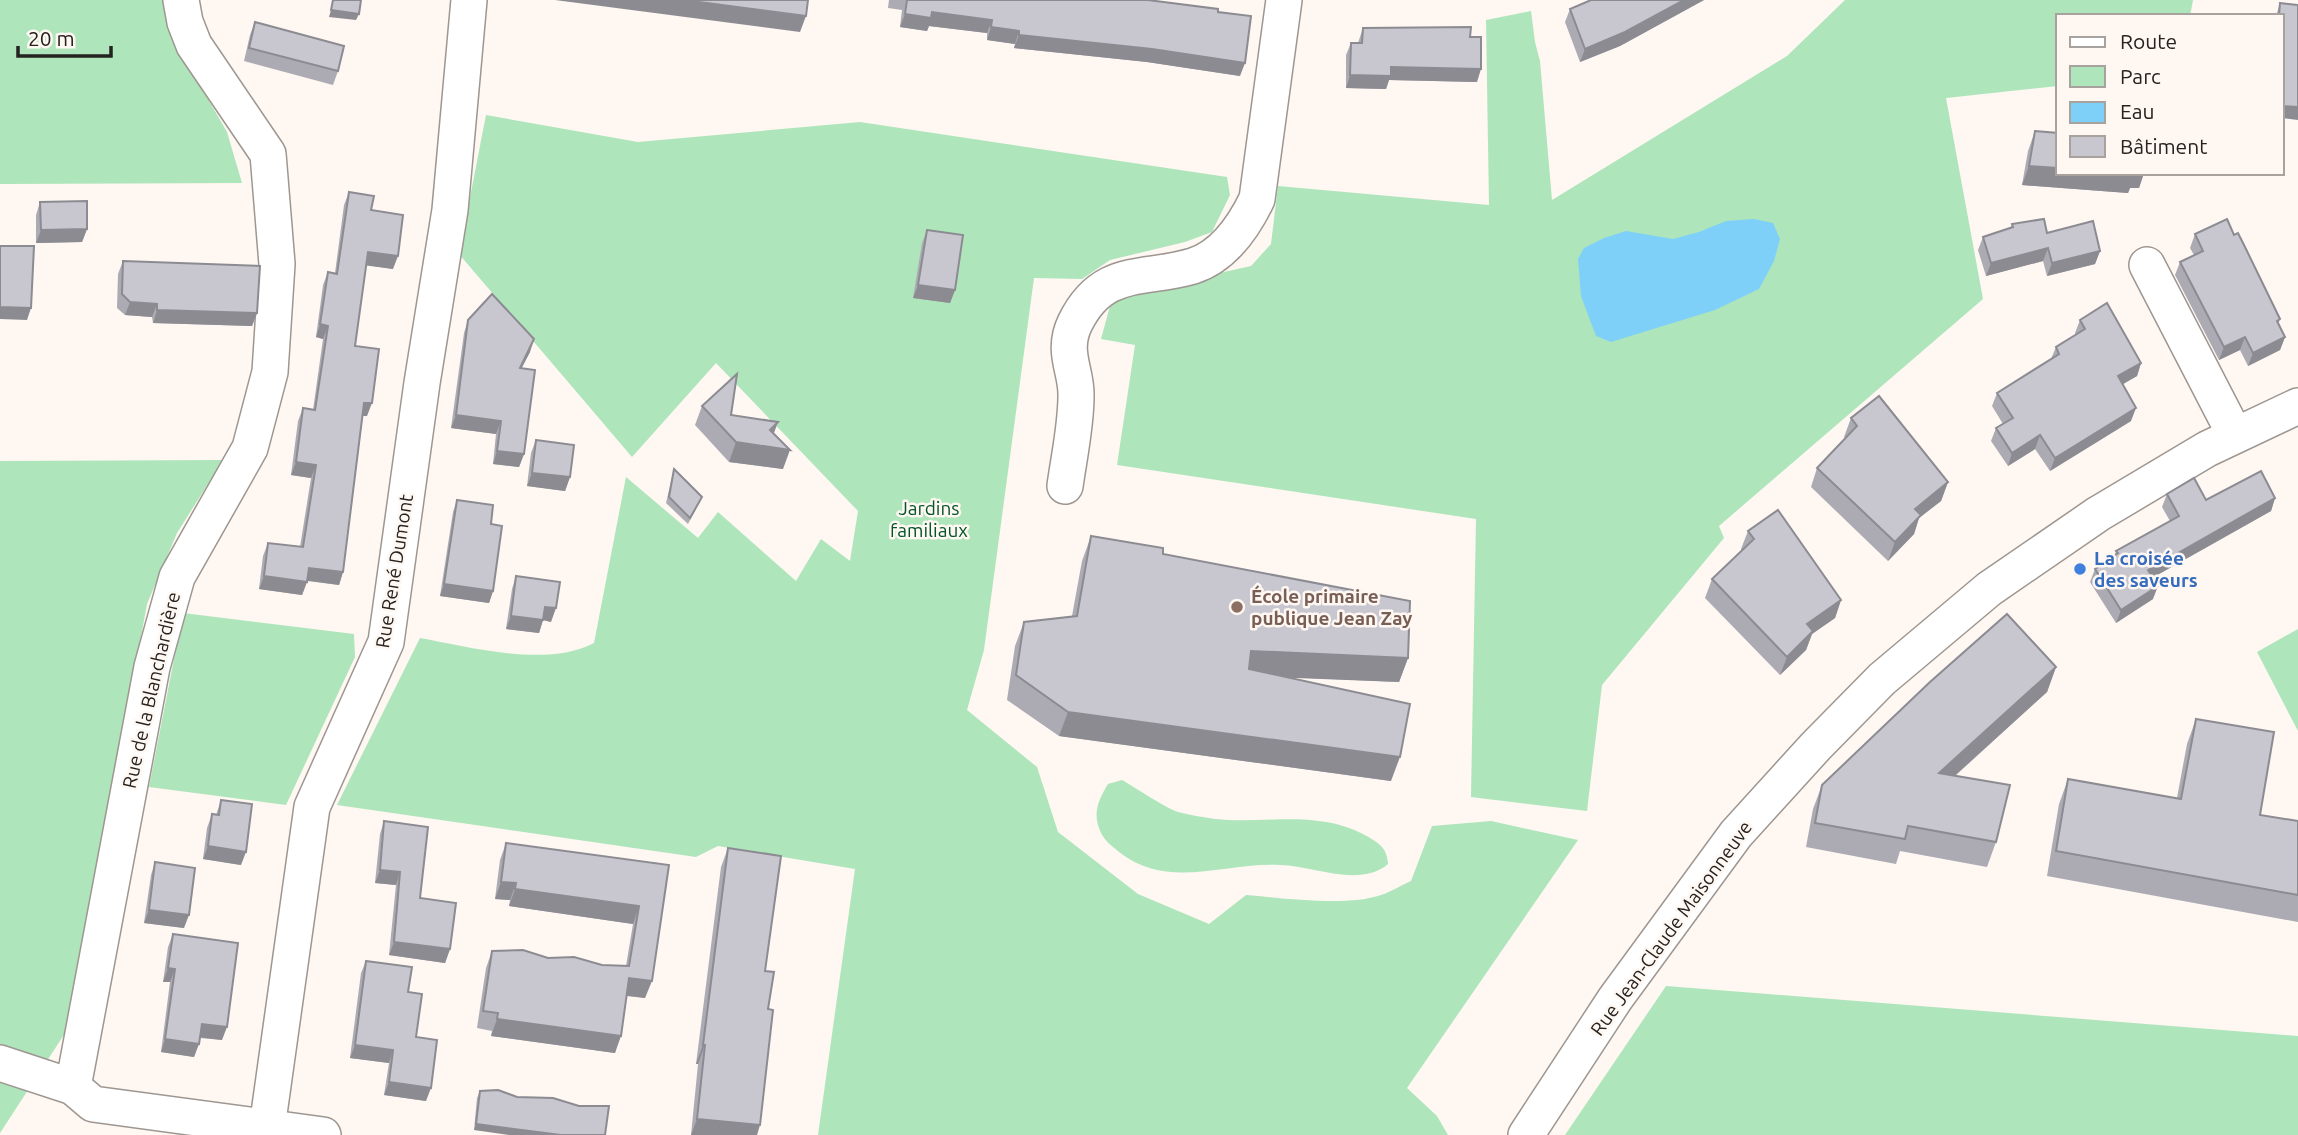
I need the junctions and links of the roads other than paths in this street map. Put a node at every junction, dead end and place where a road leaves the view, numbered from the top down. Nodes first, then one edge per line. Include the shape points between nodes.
1 (181, 0) edge
2 (469, 0) edge
3 (1284, 0) edge
4 (2147, 265) dead end
5 (2298, 406) edge
6 (2235, 435) junction
7 (1065, 486) dead end
8 (0, 1063) edge
9 (73, 1087) junction
10 (267, 1128) junction
11 (316, 1135) edge
12 (323, 1135) edge
13 (1526, 1135) edge

1 - 9 street, Rue de la Blanchardière via 194,45 268,154 277,264 270,372 250,447 177,577 152,667
2 - 10 street, Rue René Dumont via 450,210 386,642 312,807
3 - 7 street via 1257,199 1249,216 1227,245 1195,265 1123,278 1098,292 1075,324 1070,364 1077,394
4 - 6 street
5 - 6 street, Rue Jean-Claude Maisonneuve
6 - 13 street, Rue Jean-Claude Maisonneuve via 2098,514 1989,589 1882,679 1736,834 1615,999
8 - 9 street
9 - 10 street via 93,1104
10 - 11 street
11 - 12 street

